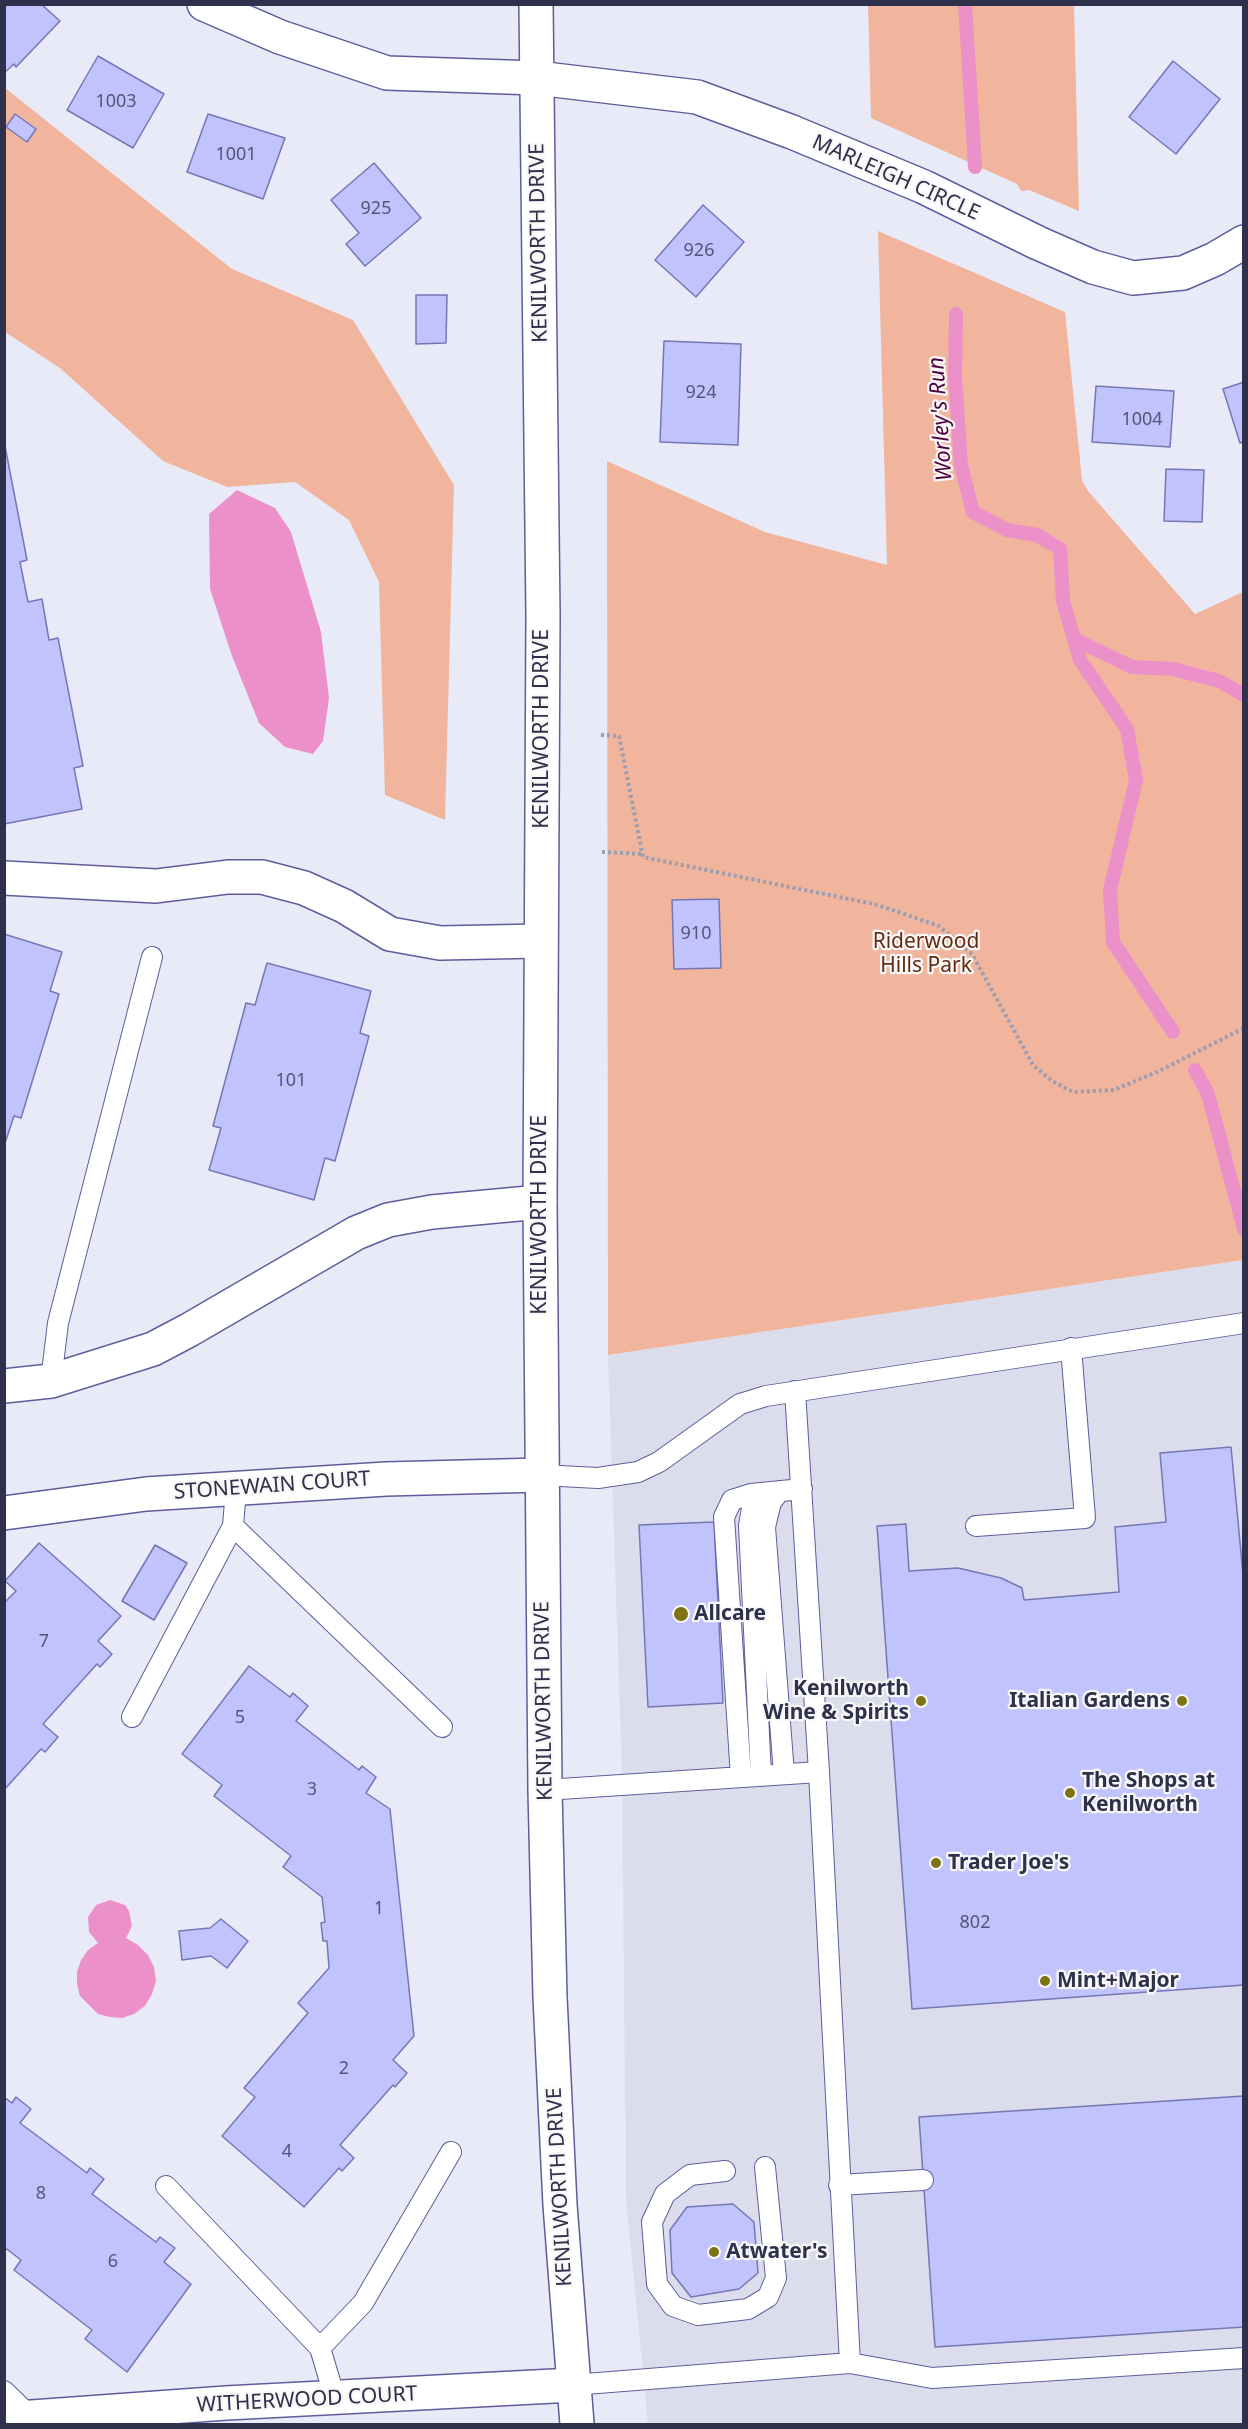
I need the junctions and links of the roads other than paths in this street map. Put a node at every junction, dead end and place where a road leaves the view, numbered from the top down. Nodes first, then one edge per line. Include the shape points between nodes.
1 (204, 4) edge
2 (536, 4) edge
3 (537, 78) junction
4 (1244, 242) edge
5 (4, 878) edge
6 (540, 941) junction
7 (152, 957) dead end
8 (540, 1202) junction
9 (1244, 1323) edge
10 (1071, 1348) junction
11 (51, 1381) junction
12 (4, 1386) edge
13 (795, 1391) junction
14 (541, 1475) junction
15 (236, 1489) junction
16 (802, 1489) junction
17 (780, 1491) junction
18 (760, 1494) junction
19 (4, 1513) edge
20 (233, 1526) junction
21 (976, 1526) dead end
22 (132, 1717) dead end
23 (442, 1727) dead end
24 (819, 1772) junction
25 (784, 1774) junction
26 (751, 1776) junction
27 (544, 1791) junction
28 (452, 2152) dead end
29 (765, 2168) dead end
30 (725, 2171) dead end
31 (923, 2180) dead end
32 (839, 2185) junction
33 (166, 2186) dead end
34 (320, 2348) junction
35 (1244, 2358) edge
36 (850, 2363) junction
37 (573, 2385) junction
38 (4, 2391) edge
39 (336, 2398) junction
40 (18, 2418) edge
41 (577, 2424) edge

1 - 3 street, MARLEIGH CIRCLE via 280,37 387,73
2 - 3 street, KENILWORTH DRIVE
3 - 4 street, MARLEIGH CIRCLE via 697,97 924,187 1093,267 1133,278 1183,273
3 - 6 street, KENILWORTH DRIVE via 543,616
5 - 6 street via 156,886 262,877 304,888 390,934 440,943
6 - 8 street, KENILWORTH DRIVE
7 - 11 lane via 58,1323
8 - 11 street via 388,1220 356,1233 153,1349
8 - 14 street, KENILWORTH DRIVE
9 - 10 lane
10 - 13 lane
10 - 21 lane via 1085,1518
11 - 12 street
13 - 14 lane via 741,1404 659,1462 638,1472 598,1478
13 - 16 lane
14 - 15 street, STONEWAIN COURT via 386,1479
14 - 27 street, KENILWORTH DRIVE
15 - 19 street, STONEWAIN COURT via 146,1494
15 - 20 lane
16 - 17 lane
16 - 24 lane
17 - 18 lane
17 - 25 lane via 771,1502 765,1527
18 - 26 lane via 753,1502 749,1526
18 - 26 lane via 732,1500 724,1517
20 - 22 lane
20 - 23 lane
24 - 25 lane
24 - 32 lane
25 - 26 lane
26 - 27 lane
27 - 37 street, KENILWORTH DRIVE via 560,2193
28 - 34 lane via 363,2303
29 - 30 lane via 776,2278 768,2296 748,2309 698,2315 674,2306 657,2284 652,2222 665,2194 690,2175
31 - 32 lane
32 - 36 lane
33 - 34 lane
34 - 39 lane
35 - 36 lane via 932,2378
36 - 37 lane
37 - 39 street, WITHERWOOD COURT
37 - 41 street, KENILWORTH DRIVE
38 - 40 lane
39 - 40 street, WITHERWOOD COURT

